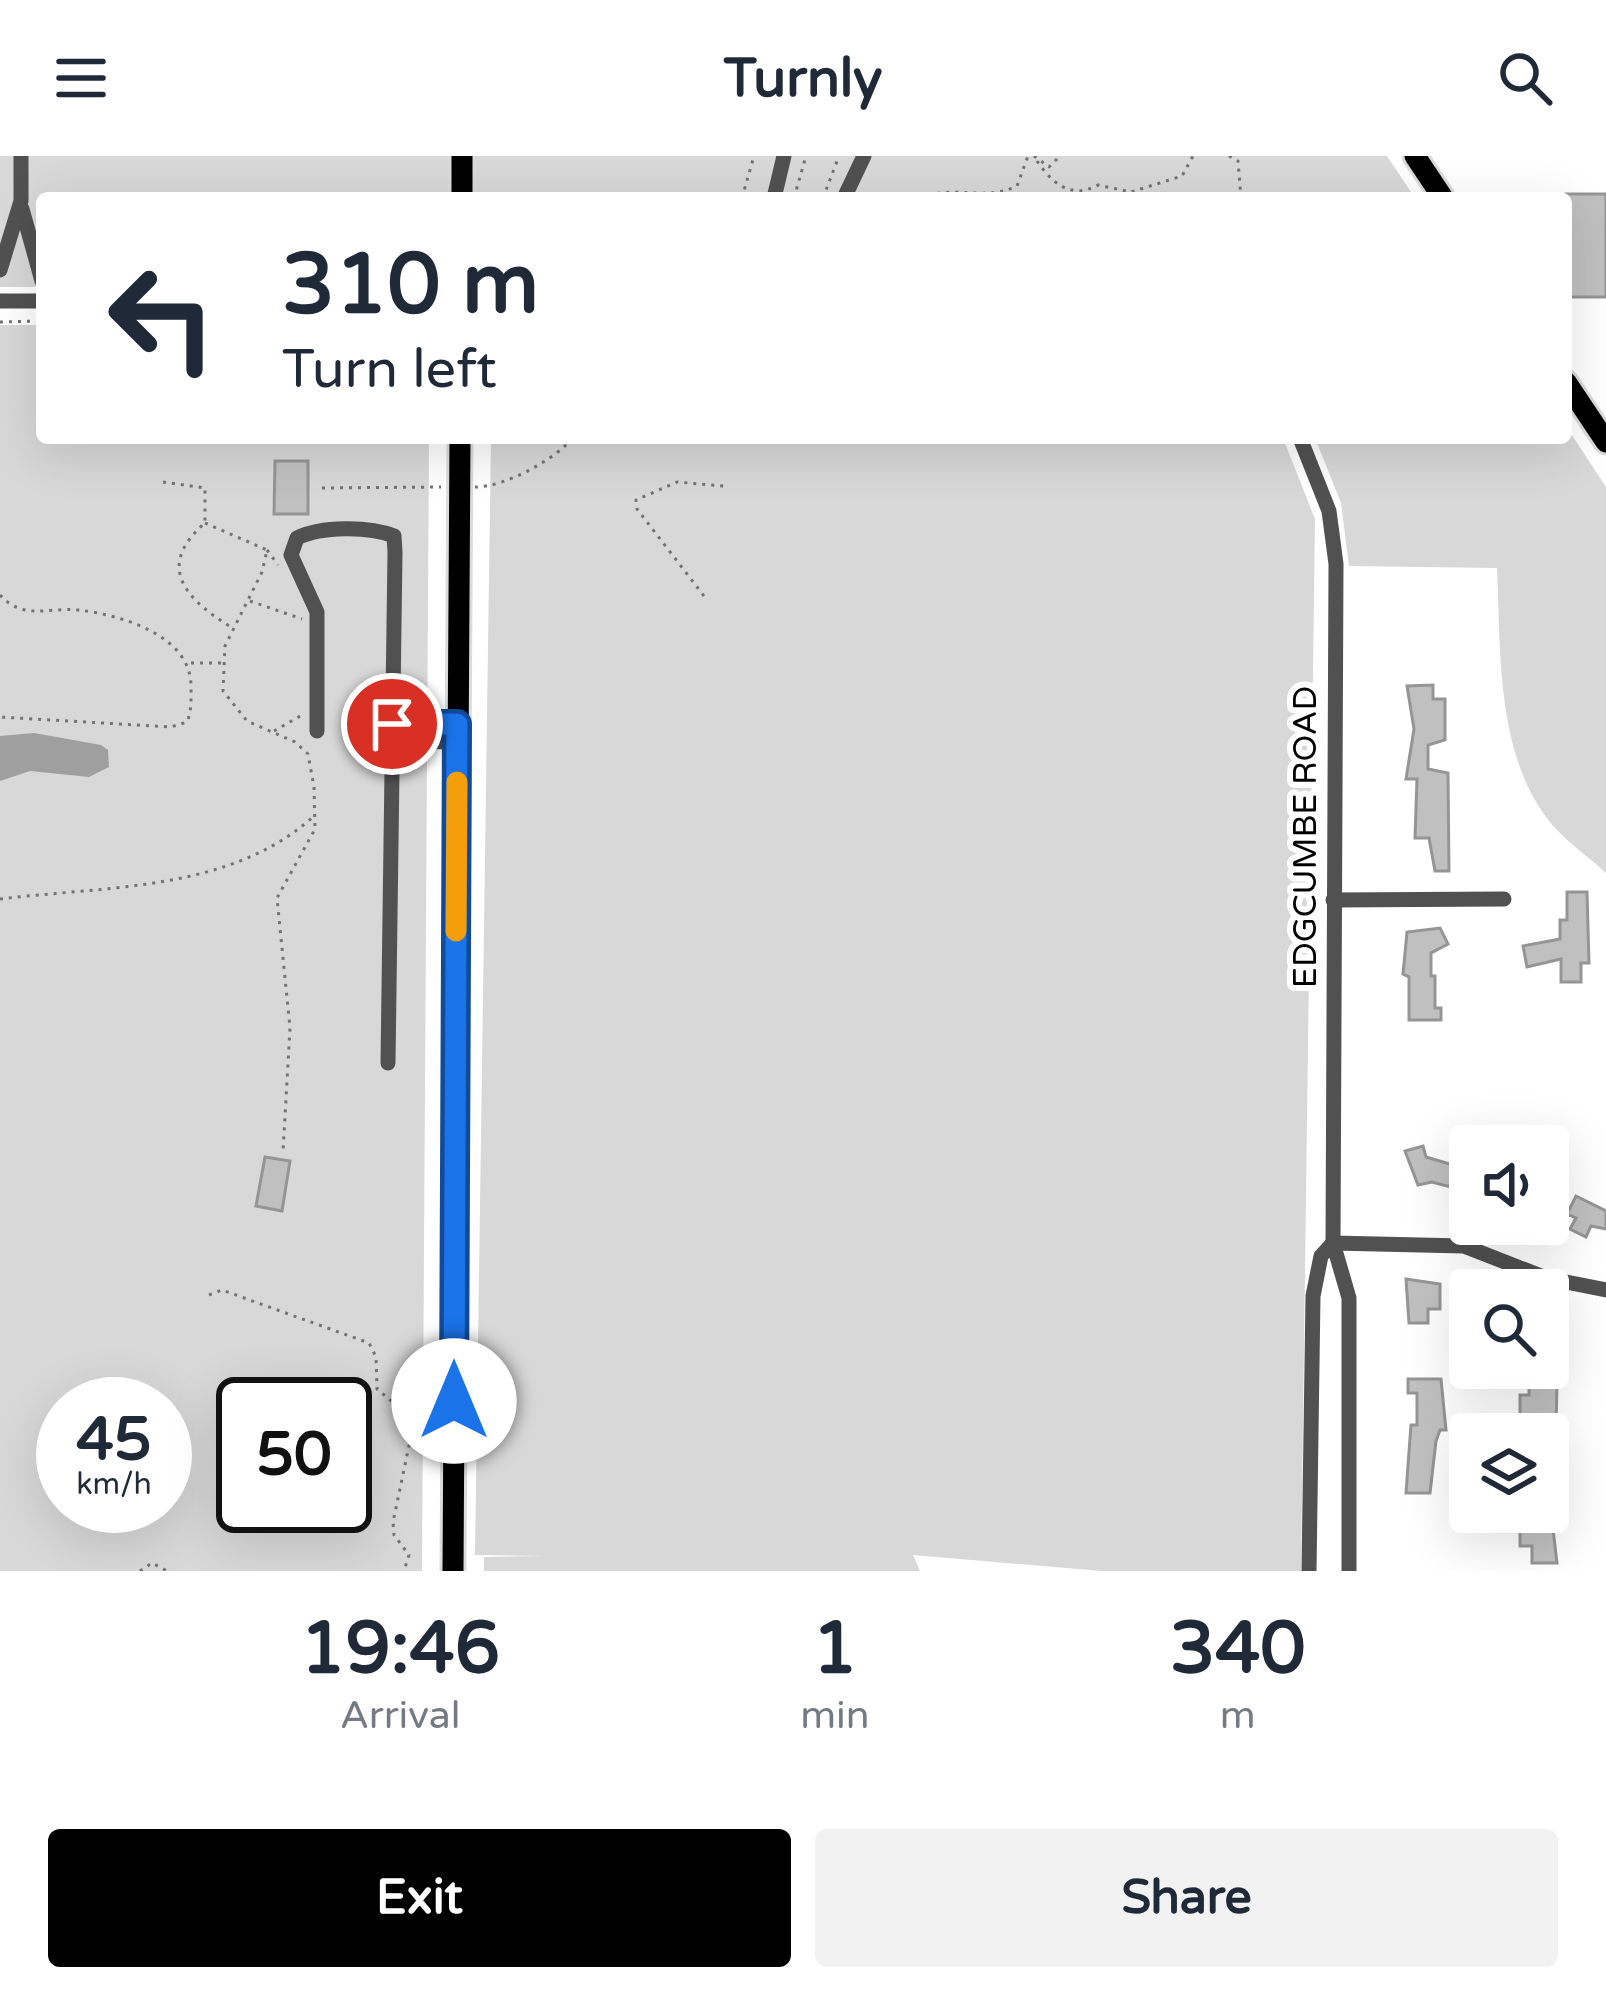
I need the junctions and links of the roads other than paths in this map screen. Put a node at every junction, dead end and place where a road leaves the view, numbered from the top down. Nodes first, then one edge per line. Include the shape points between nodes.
1 (21, 156) edge
2 (462, 156) edge
3 (784, 156) edge
4 (864, 156) edge
5 (1423, 159) edge
6 (462, 192) edge
7 (775, 192) edge
8 (847, 192) edge
9 (1440, 192) edge
10 (20, 201) junction
11 (36, 259) edge
12 (0, 270) edge
13 (0, 301) edge
14 (36, 301) edge
15 (1572, 391) edge
16 (1606, 442) edge
17 (460, 444) edge
18 (1302, 444) edge
19 (316, 731) dead end
20 (391, 732) junction
21 (457, 733) junction
22 (1504, 899) dead end
23 (1333, 900) junction
24 (388, 1063) dead end
25 (1333, 1243) junction
26 (1606, 1290) edge
27 (453, 1571) edge
28 (1309, 1571) edge
29 (1348, 1571) edge

1 - 10 street
2 - 6 main road
3 - 7 street
4 - 8 street
5 - 9 main road
10 - 11 street
10 - 12 street
13 - 14 street
15 - 16 main road
17 - 21 main road
18 - 23 street, EDGCUMBE ROAD via 1329,511 1336,564
19 - 20 street via 317,612 291,555 311,531 394,536
20 - 21 street
20 - 24 street
21 - 27 main road
22 - 23 street
23 - 25 street, EDGCUMBE ROAD
25 - 26 street via 1465,1246 1546,1278
25 - 28 street, EDGCUMBE ROAD via 1321,1256 1313,1296
25 - 29 street, EDGCUMBE ROAD via 1349,1298

